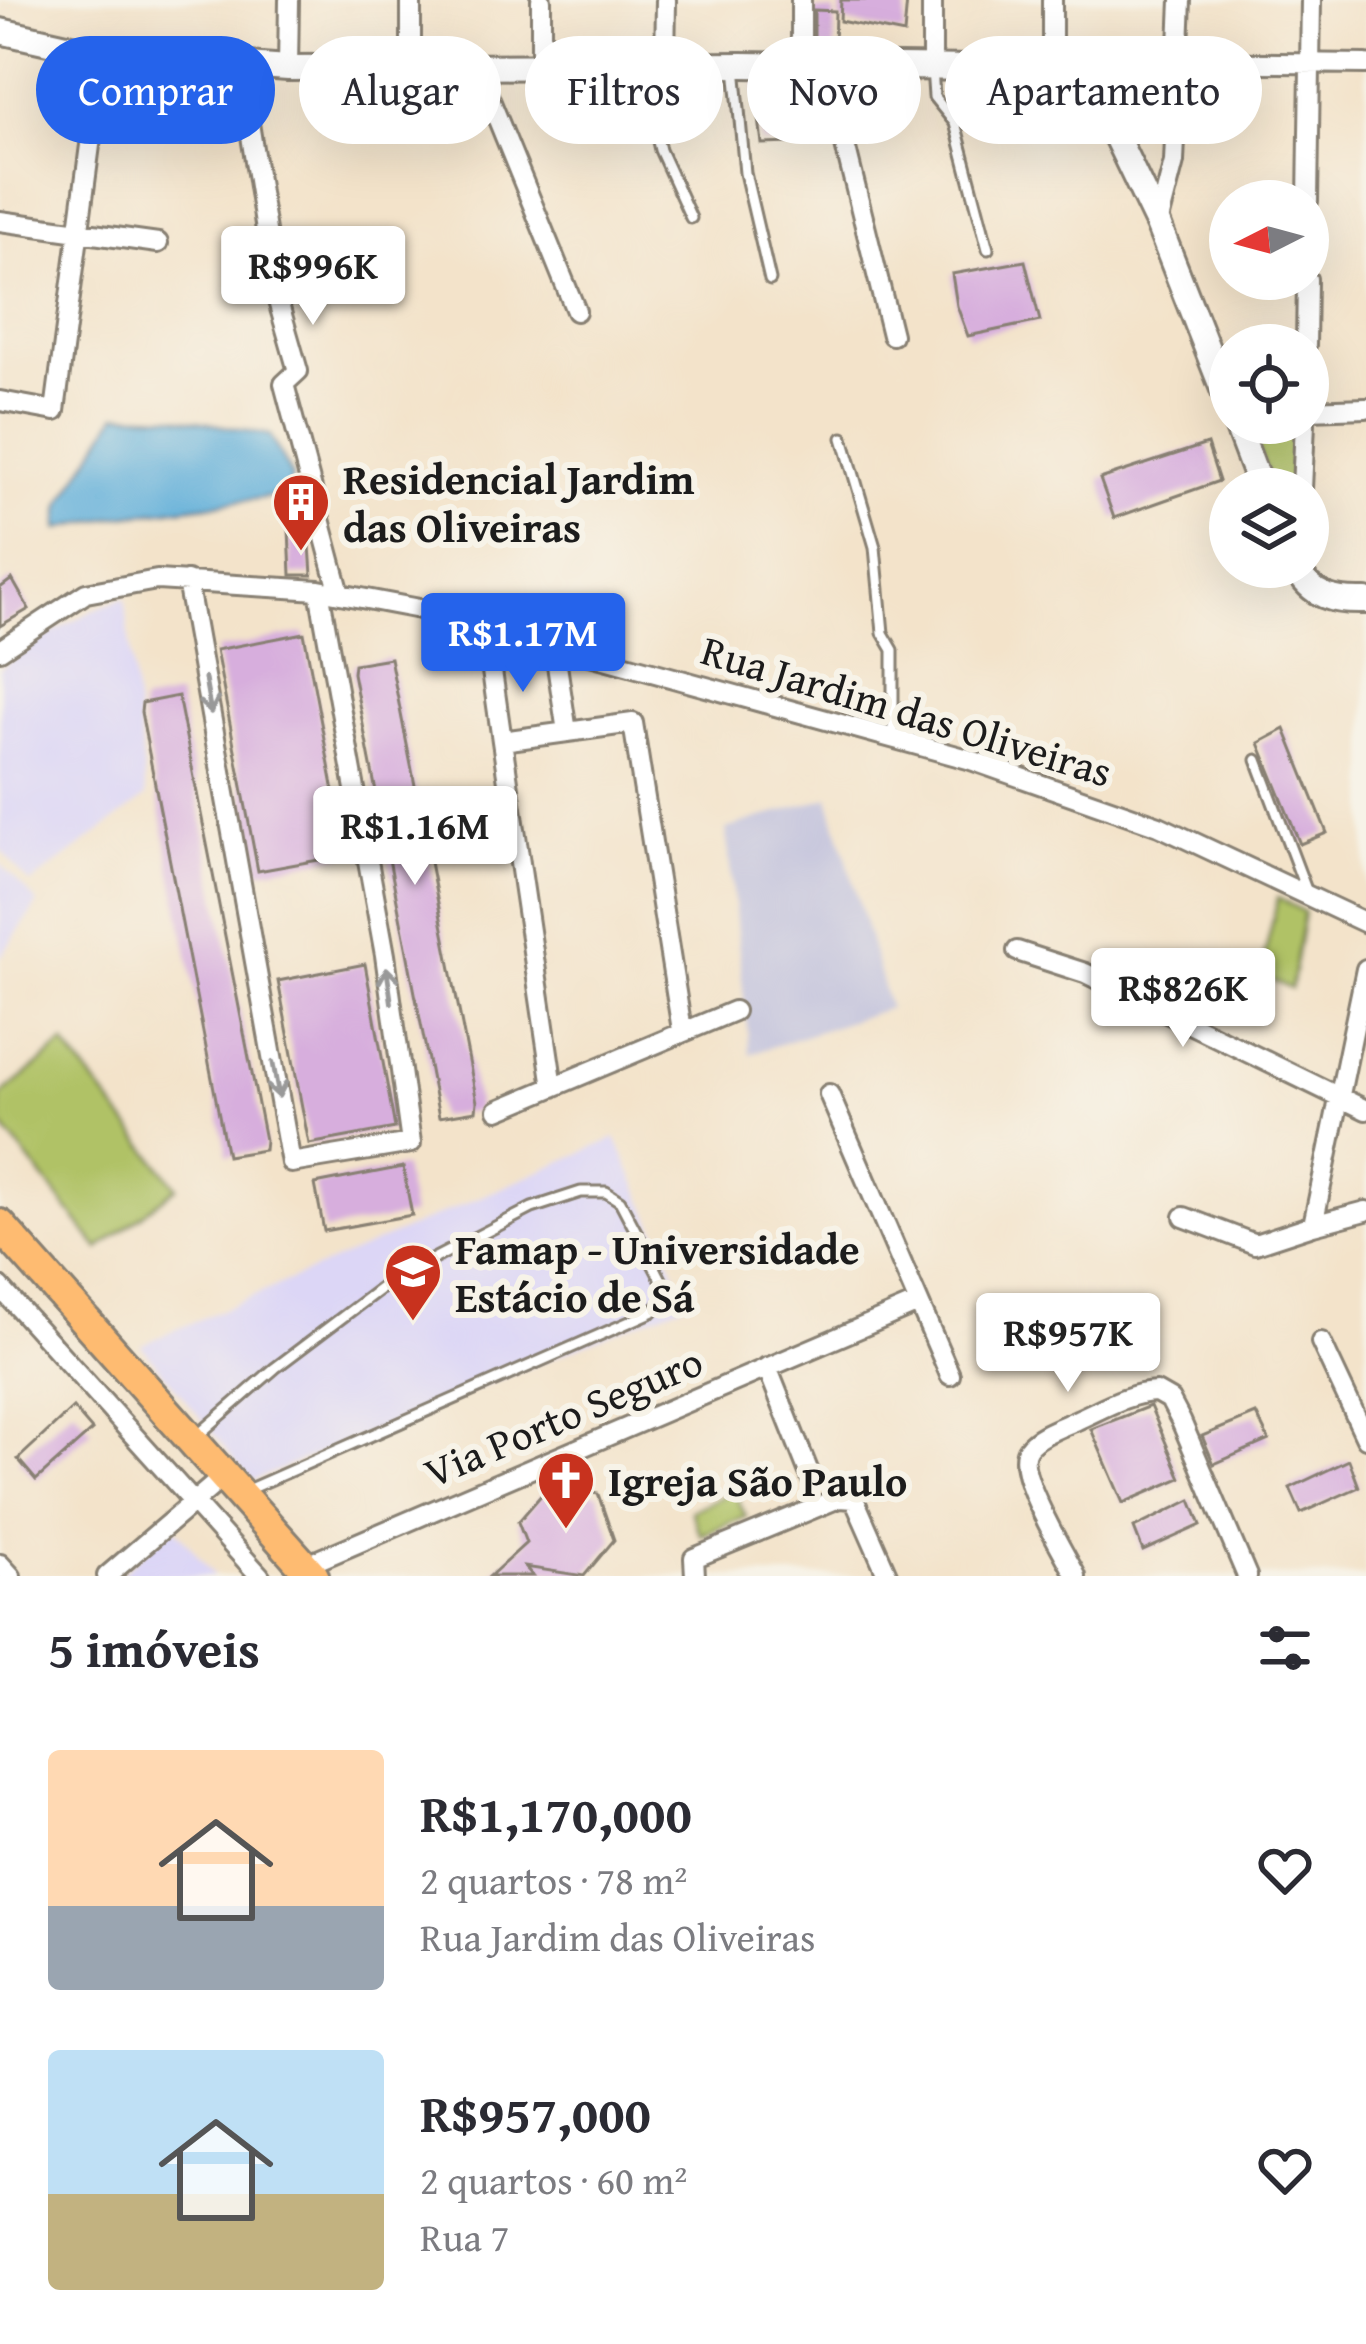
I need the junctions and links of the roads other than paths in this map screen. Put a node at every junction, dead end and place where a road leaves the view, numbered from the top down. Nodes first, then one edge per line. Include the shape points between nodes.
1 (290, 0) edge
2 (411, 0) edge
3 (541, 0) edge
4 (666, 0) edge
5 (801, 0) edge
6 (932, 0) edge
7 (1052, 0) edge
8 (1181, 0) edge
9 (1311, 0) edge
10 (0, 31) edge
11 (411, 36) edge
12 (541, 36) edge
13 (659, 36) edge
14 (807, 36) edge
15 (1052, 36) edge
16 (1180, 36) edge
17 (36, 39) edge
18 (1262, 63) edge
19 (1309, 64) junction
20 (1366, 64) edge
21 (723, 65) edge
22 (734, 65) junction
23 (747, 65) edge
24 (921, 66) edge
25 (932, 66) junction
26 (945, 66) edge
27 (275, 67) edge
28 (288, 68) junction
29 (299, 68) edge
30 (501, 127) edge
31 (90, 144) edge
32 (252, 144) edge
33 (660, 144) edge
34 (835, 144) edge
35 (1120, 144) edge
36 (1175, 144) edge
37 (1307, 180) edge
38 (691, 218) dead end
39 (0, 220) edge
40 (1158, 224) junction
41 (78, 232) junction
42 (158, 243) dead end
43 (988, 249) dead end
44 (770, 280) dead end
45 (576, 311) dead end
46 (892, 335) dead end
47 (1209, 354) edge
48 (0, 401) edge
49 (1366, 408) edge
50 (1329, 409) edge
51 (843, 438) dead end
52 (187, 580) junction
53 (1311, 588) edge
54 (319, 590) junction
55 (340, 595) junction
56 (1366, 601) edge
57 (554, 645) junction
58 (0, 650) edge
59 (490, 657) dead end
60 (567, 732) junction
61 (892, 738) junction
62 (502, 741) junction
63 (1257, 760) dead end
64 (1309, 895) junction
65 (1366, 923) edge
66 (1017, 951) dead end
67 (1366, 969) edge
68 (734, 1011) dead end
69 (682, 1030) junction
70 (553, 1087) junction
71 (829, 1094) dead end
72 (1337, 1095) junction
73 (1366, 1110) edge
74 (498, 1111) dead end
75 (1366, 1211) edge
76 (1184, 1217) dead end
77 (0, 1225) edge
78 (1312, 1225) junction
79 (0, 1287) edge
80 (916, 1304) junction
81 (1321, 1342) dead end
82 (767, 1367) junction
83 (950, 1375) dead end
84 (1358, 1402) edge
85 (1366, 1438) edge
86 (192, 1439) junction
87 (812, 1480) dead end
88 (231, 1485) junction
89 (195, 1500) junction
90 (0, 1564) edge
91 (309, 1571) edge
92 (694, 1573) edge
93 (11, 1576) edge
94 (107, 1576) edge
95 (260, 1576) edge
96 (888, 1576) edge
97 (1076, 1576) edge
98 (1247, 1576) edge

1 - 28 street
2 - 11 street
3 - 12 street
4 - 13 street
5 - 14 street
6 - 25 street
7 - 15 street
8 - 16 street
9 - 19 street
10 - 17 street
18 - 19 street
19 - 20 street
19 - 37 street
21 - 22 street
22 - 23 street
22 - 44 lane via 745,172
24 - 25 street
25 - 26 street
25 - 43 lane via 934,97 955,123
27 - 28 street
28 - 29 street
30 - 45 street
31 - 41 street
32 - 55 street via 276,294 298,371 284,384
33 - 38 lane
34 - 46 street
35 - 40 street
36 - 40 street
39 - 41 street
40 - 47 street
41 - 42 street
41 - 48 street via 55,411
49 - 50 street
51 - 61 lane via 875,547 883,633 893,650
52 - 54 street, Rua Jardim das Oliveiras
52 -> 54 street via 291,1163 411,1143
52 - 58 street, Rua Jardim das Oliveiras via 86,593
53 - 56 street via 1342,602
54 - 55 street, Rua Jardim das Oliveiras
55 - 57 street, Rua Jardim das Oliveiras
57 - 60 street
57 - 61 street, Rua Jardim das Oliveiras
59 - 62 street
60 - 62 street
60 - 69 street via 634,723
61 - 64 street, Rua Jardim das Oliveiras via 1159,826
62 - 70 street
63 - 64 lane
64 - 65 street, Rua Jardim das Oliveiras
66 - 72 street via 1085,973
67 - 72 street
68 - 69 street
69 - 70 street
70 - 74 street
71 - 80 street
72 - 73 street
72 - 78 street
75 - 78 street
76 - 78 street via 1255,1244
77 - 86 main road
79 - 89 street
80 - 82 street, Via Porto Seguro
80 - 83 street
81 - 84 street
82 - 87 street
82 - 91 street, Via Porto Seguro
84 - 85 street
86 - 88 main road
86 - 88 lane via 388,1282 532,1208 596,1190 620,1201 664,1285 652,1312
88 - 89 street
88 - 91 main road
89 - 94 street
89 - 95 street
90 - 93 street
92 - 96 street via 694,1558 854,1498
97 - 98 street via 1024,1457 1032,1443 1069,1424 1156,1392 1181,1421

